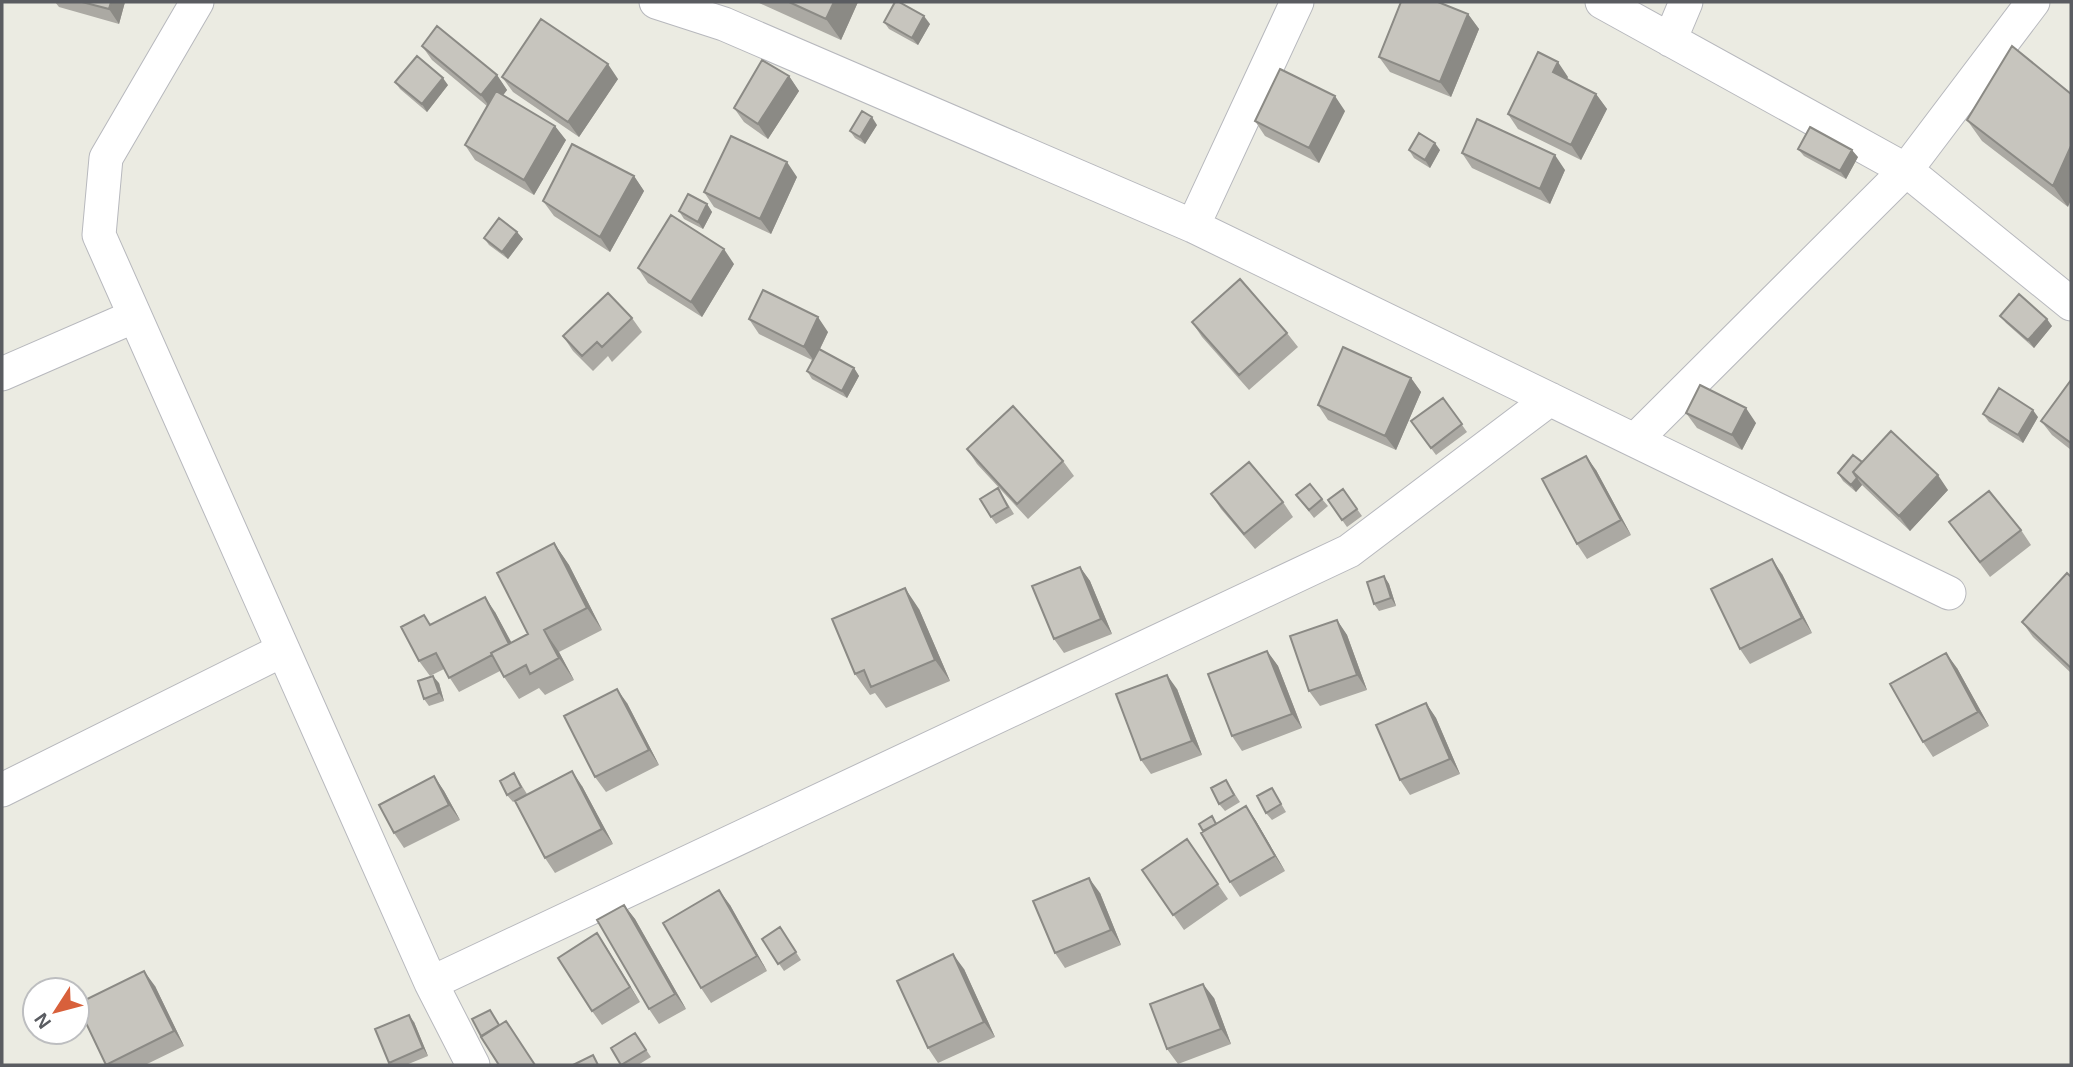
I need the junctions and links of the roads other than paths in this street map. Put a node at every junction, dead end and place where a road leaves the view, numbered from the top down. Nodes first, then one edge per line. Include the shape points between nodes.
1 (197, 2) edge
2 (656, 2) edge
3 (1297, 2) edge
4 (1602, 2) edge
5 (1686, 2) edge
6 (2033, 2) edge
7 (1670, 40) junction
8 (1906, 170) junction
9 (1193, 226) junction
10 (2071, 304) edge
11 (135, 316) junction
12 (2, 374) edge
13 (1550, 399) junction
14 (1635, 440) junction
15 (1949, 593) dead end
16 (283, 650) junction
17 (2, 790) edge
18 (431, 983) junction
19 (473, 1065) edge

1 - 11 street via 106,158 99,234
2 - 9 street via 724,24
3 - 9 street
4 - 7 street
5 - 7 street
6 - 8 street
7 - 8 street
8 - 10 street
8 - 14 street
9 - 13 street
11 - 12 street
11 - 16 street
13 - 14 street
13 - 18 street via 1349,551
14 - 15 street
16 - 17 street
16 - 18 street
18 - 19 street

